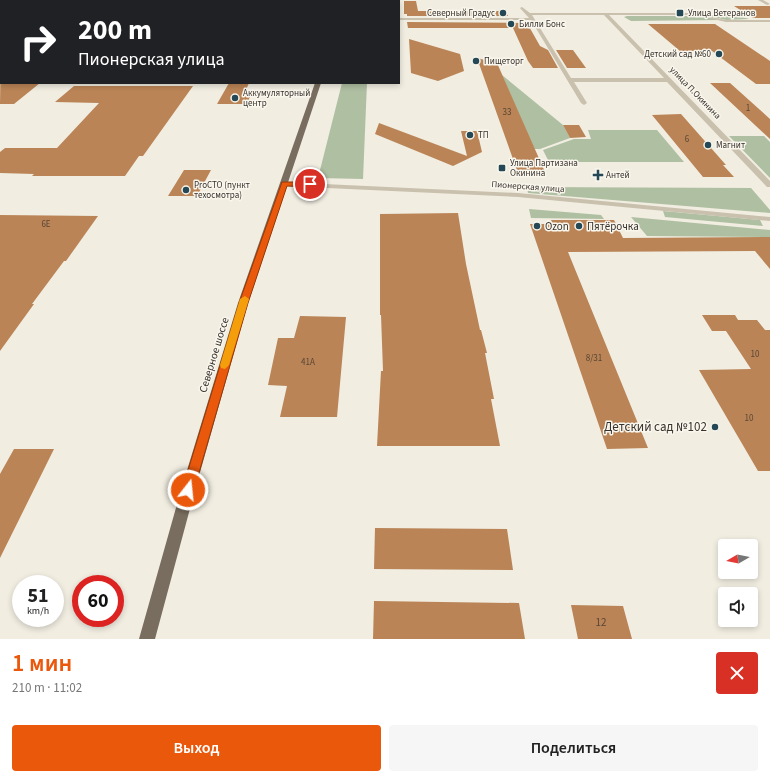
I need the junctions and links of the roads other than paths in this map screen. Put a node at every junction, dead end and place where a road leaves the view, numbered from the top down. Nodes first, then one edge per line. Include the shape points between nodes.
1 (760, 0) edge
2 (768, 4) dead end
3 (522, 8) dead end
4 (529, 14) junction
5 (606, 14) junction
6 (400, 19) edge
7 (532, 19) junction
8 (770, 21) edge
9 (570, 80) junction
10 (669, 80) junction
11 (318, 84) edge
12 (584, 103) dead end
13 (284, 184) junction
14 (770, 185) edge
15 (770, 219) edge
16 (147, 639) edge

1 - 2 street
3 - 4 street
4 - 5 street
4 - 7 street
5 - 8 street via 695,14 726,21
5 - 10 street, улица П.Окинина
6 - 7 street
7 - 9 street
9 - 10 street
9 - 12 street
10 - 14 street, улица П.Окинина
11 - 13 main road, Северное шоссе
13 - 15 street, Пионерская улица via 518,195
13 - 16 main road, Северное шоссе via 239,318

